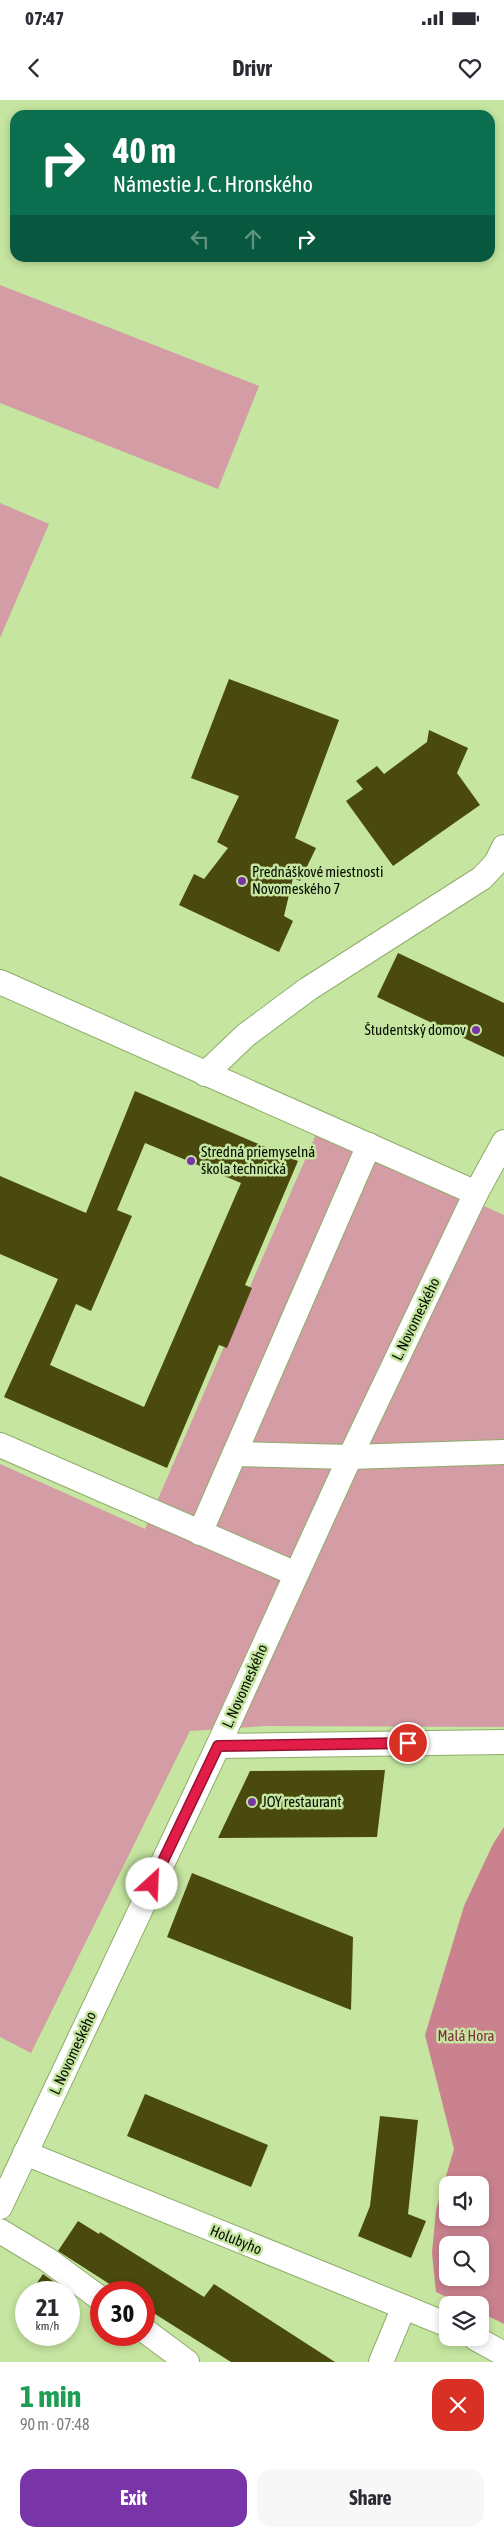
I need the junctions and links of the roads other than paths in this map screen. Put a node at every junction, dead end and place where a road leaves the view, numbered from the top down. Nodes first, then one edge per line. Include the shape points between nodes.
1 (504, 847) edge
2 (0, 982) edge
3 (205, 1074) junction
4 (504, 1142) edge
5 (368, 1145) junction
6 (476, 1193) junction
7 (0, 1445) edge
8 (504, 1452) edge
9 (235, 1454) junction
10 (350, 1457) junction
11 (200, 1533) junction
12 (296, 1574) junction
13 (504, 1742) edge
14 (218, 1746) junction
15 (25, 2153) junction
16 (0, 2207) edge
17 (0, 2231) edge
18 (90, 2291) edge
19 (404, 2309) junction
20 (439, 2323) edge
21 (155, 2338) edge
22 (489, 2346) edge
23 (504, 2354) edge
24 (187, 2362) edge
25 (381, 2362) edge

1 - 3 street via 496,863 482,878 308,990 246,1035
2 - 3 street
3 - 5 street
4 - 6 street, L. Novomeského
5 - 6 street
5 - 9 street
6 - 10 street, L. Novomeského
7 - 11 street
8 - 10 street
9 - 10 street
9 - 11 street
10 - 12 street, L. Novomeského
11 - 12 street
12 - 14 street, L. Novomeského
13 - 14 street
14 - 15 street, L. Novomeského
15 - 16 street, L. Novomeského
15 - 19 street, Holubyho
17 - 18 street
19 - 20 street, Holubyho
19 - 25 street
21 - 24 street
22 - 23 street

